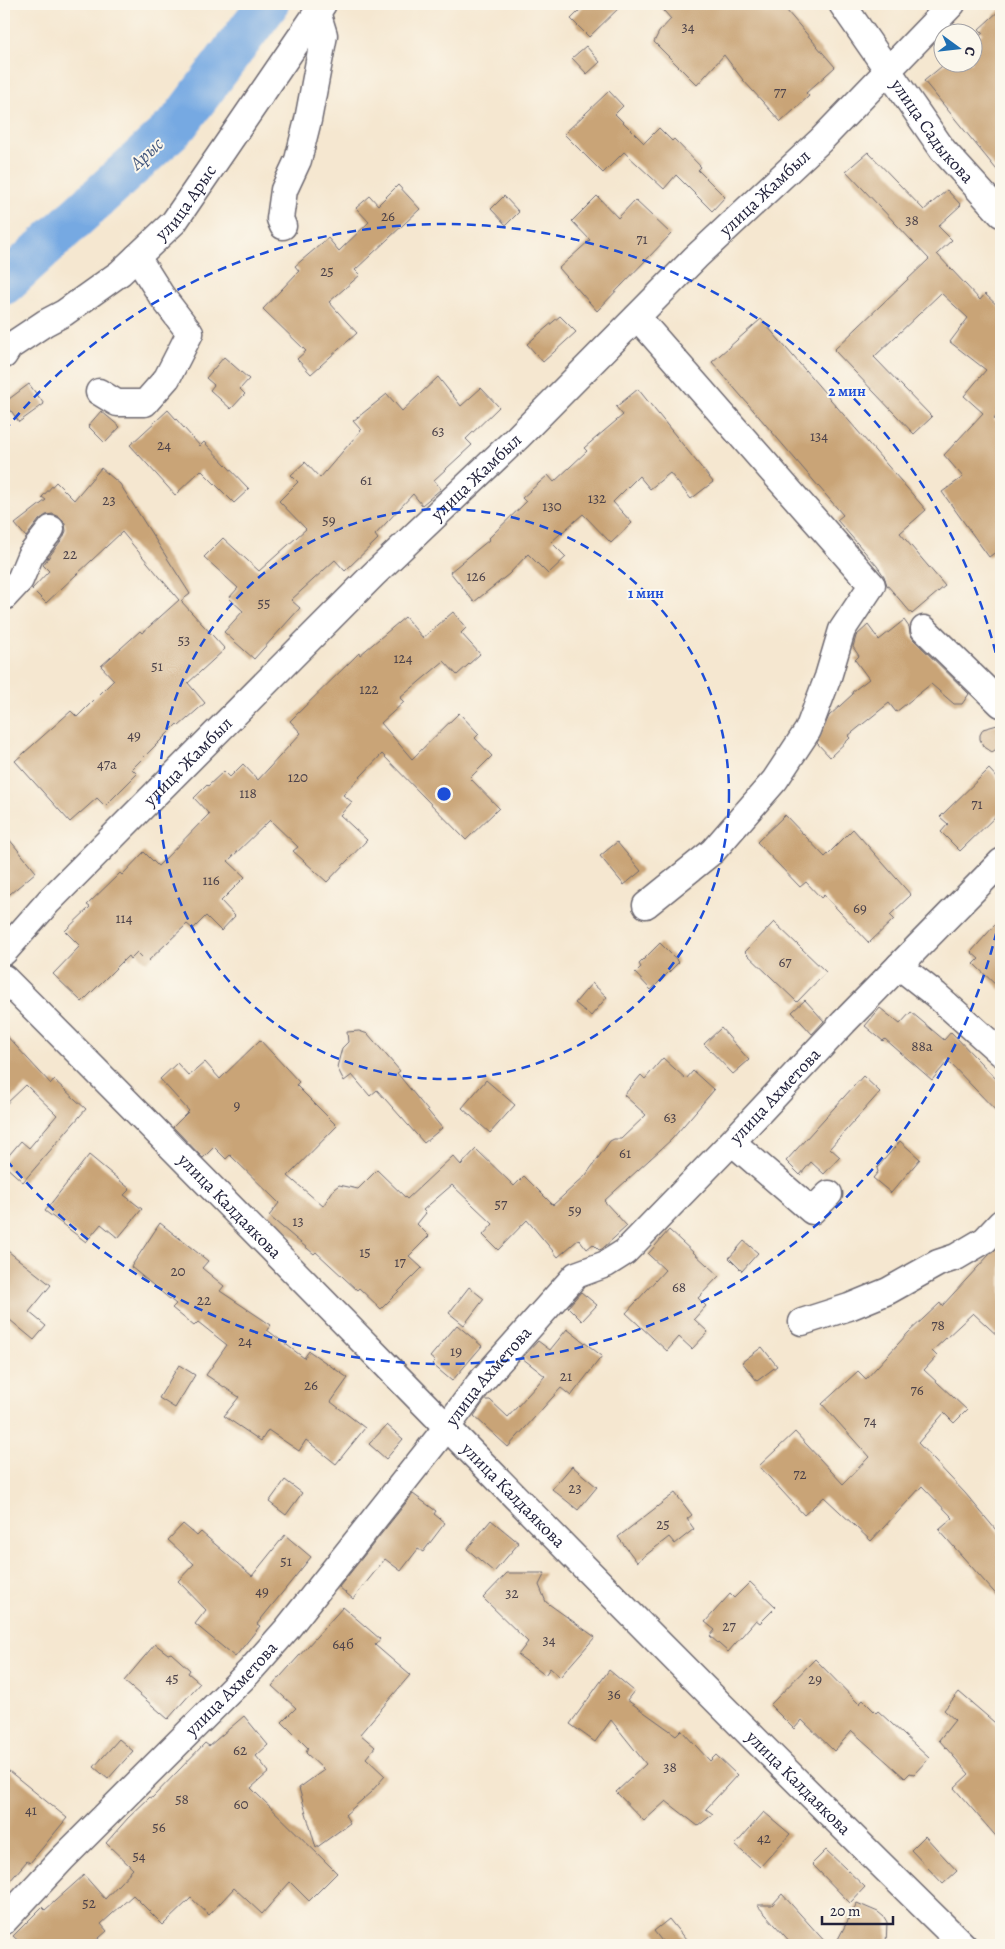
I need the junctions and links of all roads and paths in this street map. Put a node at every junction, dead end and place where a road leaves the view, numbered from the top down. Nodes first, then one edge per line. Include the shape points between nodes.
1 (842, 4) edge
2 (952, 4) edge
3 (320, 8) edge
4 (887, 70) junction
5 (1001, 214) edge
6 (283, 226) dead end
7 (137, 257) junction
8 (637, 317) junction
9 (4, 355) edge
10 (99, 392) dead end
11 (51, 529) dead end
12 (4, 597) edge
13 (924, 629) dead end
14 (1001, 704) edge
15 (1001, 862) edge
16 (646, 905) dead end
17 (4, 950) edge
18 (899, 966) junction
19 (4, 978) edge
20 (1001, 1053) edge
21 (732, 1142) junction
22 (828, 1194) dead end
23 (1001, 1223) edge
24 (802, 1322) dead end
25 (447, 1427) junction
26 (4, 1921) edge
27 (963, 1945) edge

1 - 4 street
2 - 4 street, улица Жамбыл
3 - 6 street via 324,35 298,160 284,190 280,219
3 - 7 street, улица Арыс via 174,222
4 - 5 street, улица Садыкова via 943,150
4 - 8 street, улица Жамбыл via 821,140
7 - 9 street, улица Арыс via 120,273 64,314 45,322
7 - 10 street via 190,333 167,378 145,403 117,403
8 - 16 street via 872,585 842,630 808,730 776,780 712,851
8 - 17 street, улица Жамбыл via 518,437 373,575
11 - 12 street via 30,556 20,580
13 - 14 street
15 - 18 street, улица Ахметова
18 - 20 street
18 - 21 street, улица Ахметова
19 - 25 street, улица Калдаякова
21 - 22 street via 812,1211
21 - 25 street, улица Ахметова via 625,1252 606,1264 576,1275 478,1385
23 - 24 street via 985,1240 888,1291
25 - 26 street, улица Ахметова via 287,1629 249,1672
25 - 27 street, улица Калдаякова via 720,1705

